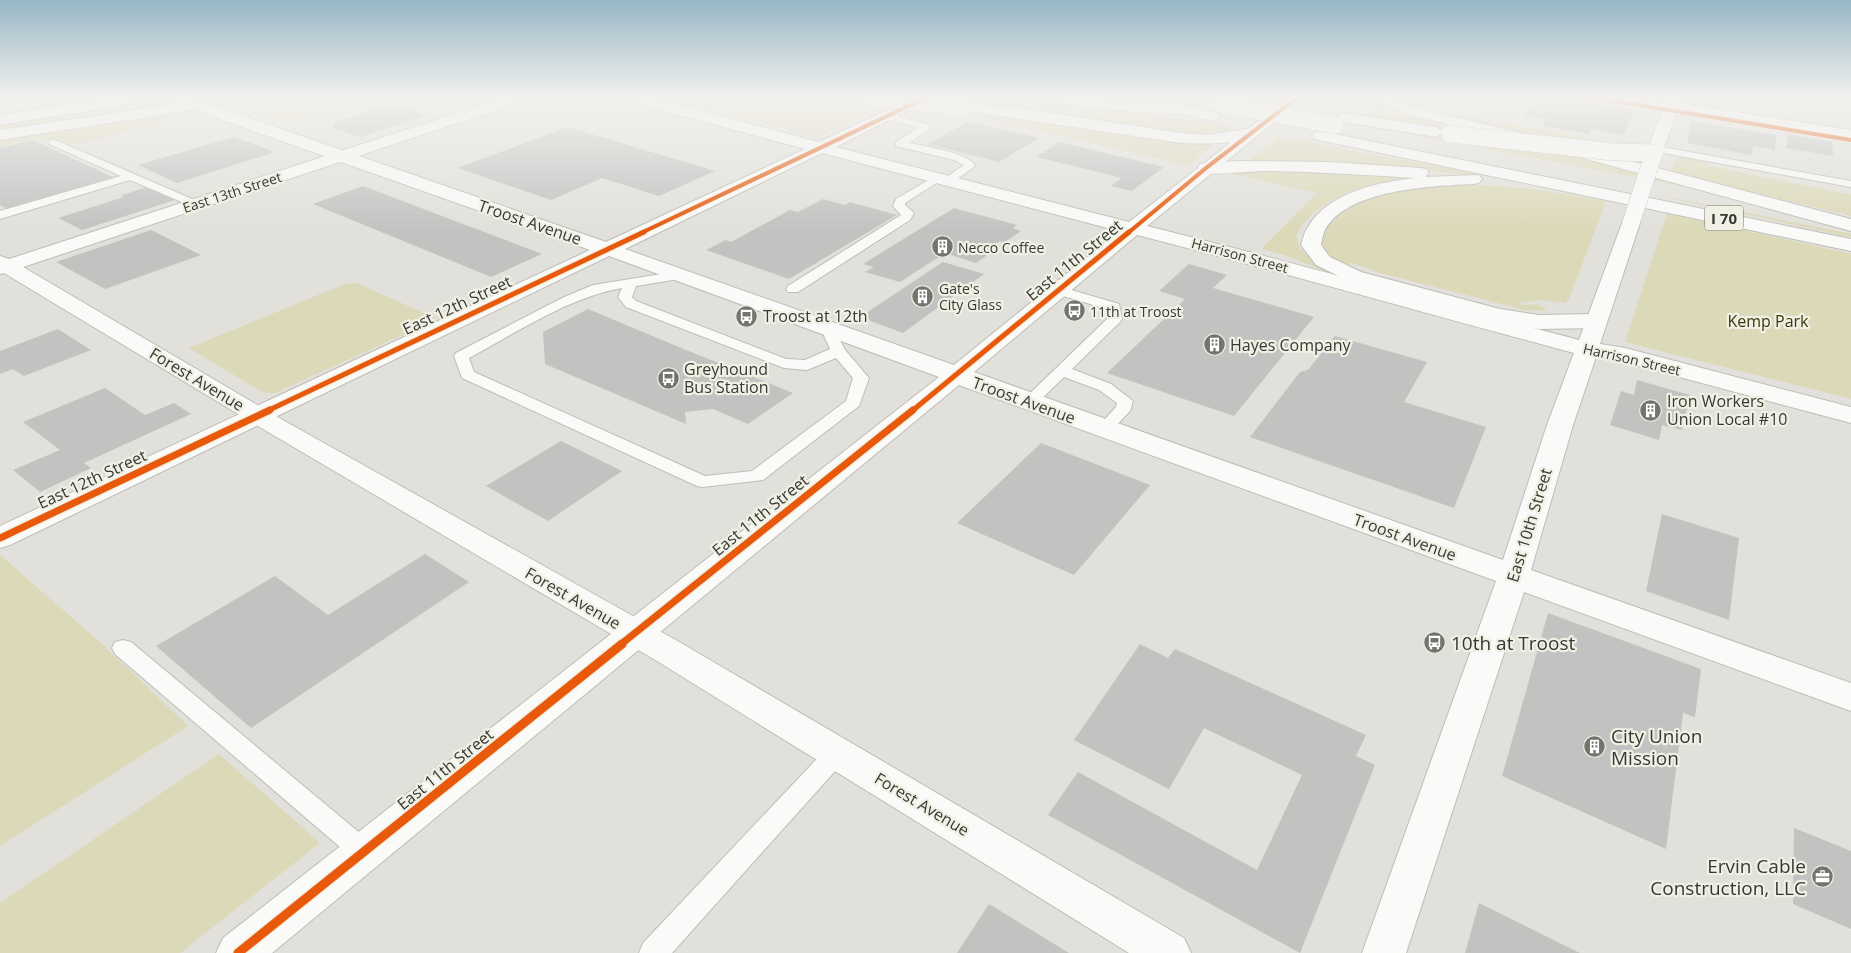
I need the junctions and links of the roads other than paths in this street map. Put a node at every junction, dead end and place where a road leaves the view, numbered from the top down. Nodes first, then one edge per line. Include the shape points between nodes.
1 (301, 141) edge
2 (386, 141) edge
3 (796, 141) edge
4 (834, 141) edge
5 (904, 141) edge
6 (1241, 141) edge
7 (1351, 141) edge
8 (1420, 141) edge
9 (1518, 141) edge
10 (1533, 141) edge
11 (1658, 141) edge
12 (53, 142) dead end
13 (821, 148) junction
14 (1655, 151) junction
15 (342, 156) junction
16 (1206, 168) junction
17 (131, 176) junction
18 (1473, 179) junction
19 (942, 180) junction
20 (1628, 182) dead end
21 (1851, 184) edge
22 (1602, 185) junction
23 (195, 204) junction
24 (0, 215) edge
25 (1851, 225) edge
26 (1134, 228) junction
27 (1851, 245) edge
28 (607, 249) junction
29 (2, 265) edge
30 (680, 275) junction
31 (630, 284) junction
32 (793, 289) dead end
33 (1058, 290) junction
34 (1596, 321) junction
35 (828, 329) junction
36 (1587, 349) junction
37 (838, 350) junction
38 (1062, 370) junction
39 (955, 376) junction
40 (1029, 402) junction
41 (257, 415) junction
42 (1851, 415) edge
43 (1104, 429) junction
44 (0, 538) edge
45 (1514, 575) junction
46 (635, 633) junction
47 (123, 648) dead end
48 (1851, 696) edge
49 (837, 752) junction
50 (364, 852) junction
51 (238, 953) edge
52 (653, 953) edge
53 (1170, 953) edge
54 (1384, 953) edge

1 - 15 main road, Troost Avenue
2 - 15 main road, East 13th Street
3 - 13 main road, Harrison Street
4 - 13 main road, East 12th Street
5 - 19 lane via 900,144 969,163 970,166
6 - 16 main road, East 11th Street
7 - 22 main road, I 70
8 - 22 main road, I 70
9 - 14 main road, bridge via 1613,152
10 - 25 main road
11 - 14 main road, East 10th Street
12 - 17 lane
13 - 19 main road, Harrison Street
13 - 28 main road, East 12th Street
14 - 21 lane
14 - 34 main road, East 10th Street, bridge
15 - 23 main road, East 13th Street
15 - 28 main road, Troost Avenue
16 - 18 main road via 1330,166
16 - 26 main road, East 11th Street
17 - 23 lane
17 - 24 lane
18 - 22 main road
18 - 34 main road via 1438,180 1387,188 1357,197 1317,227 1311,245 1324,261 1354,276 1539,322
19 - 26 main road, Harrison Street
19 - 32 lane via 900,201 899,206 908,213 906,217
20 - 25 main road, I 70
22 - 27 main road, I 70
23 - 29 main road, East 13th Street
26 - 33 main road, East 11th Street
26 - 36 main road, Harrison Street
28 - 30 main road, Troost Avenue
28 - 41 main road, East 12th Street
29 - 41 main road, Forest Avenue
30 - 31 lane
30 - 35 main road, Troost Avenue
31 - 37 lane via 625,297 631,304 784,363 806,365
31 - 37 lane via 598,288 567,301 461,356 467,375 703,482 757,476 853,403 861,378
33 - 38 lane via 1114,307 1115,319
33 - 39 main road, East 11th Street
34 - 36 main road, East 10th Street
35 - 37 lane
35 - 39 main road, Troost Avenue
36 - 42 main road, Harrison Street via 1617,353
36 - 45 main road, East 10th Street
38 - 40 lane
38 - 43 lane via 1105,386 1125,400 1124,408
39 - 40 main road, Troost Avenue
39 - 46 main road, East 11th Street
40 - 43 main road, Troost Avenue
41 - 44 main road, East 12th Street
41 - 46 main road, Forest Avenue
43 - 45 main road, Troost Avenue
45 - 48 main road, Troost Avenue
45 - 54 main road, East 10th Street
46 - 49 main road, Forest Avenue
46 - 50 main road, East 11th Street
47 - 50 lane
49 - 52 lane
49 - 53 main road, Forest Avenue
50 - 51 main road, East 11th Street

